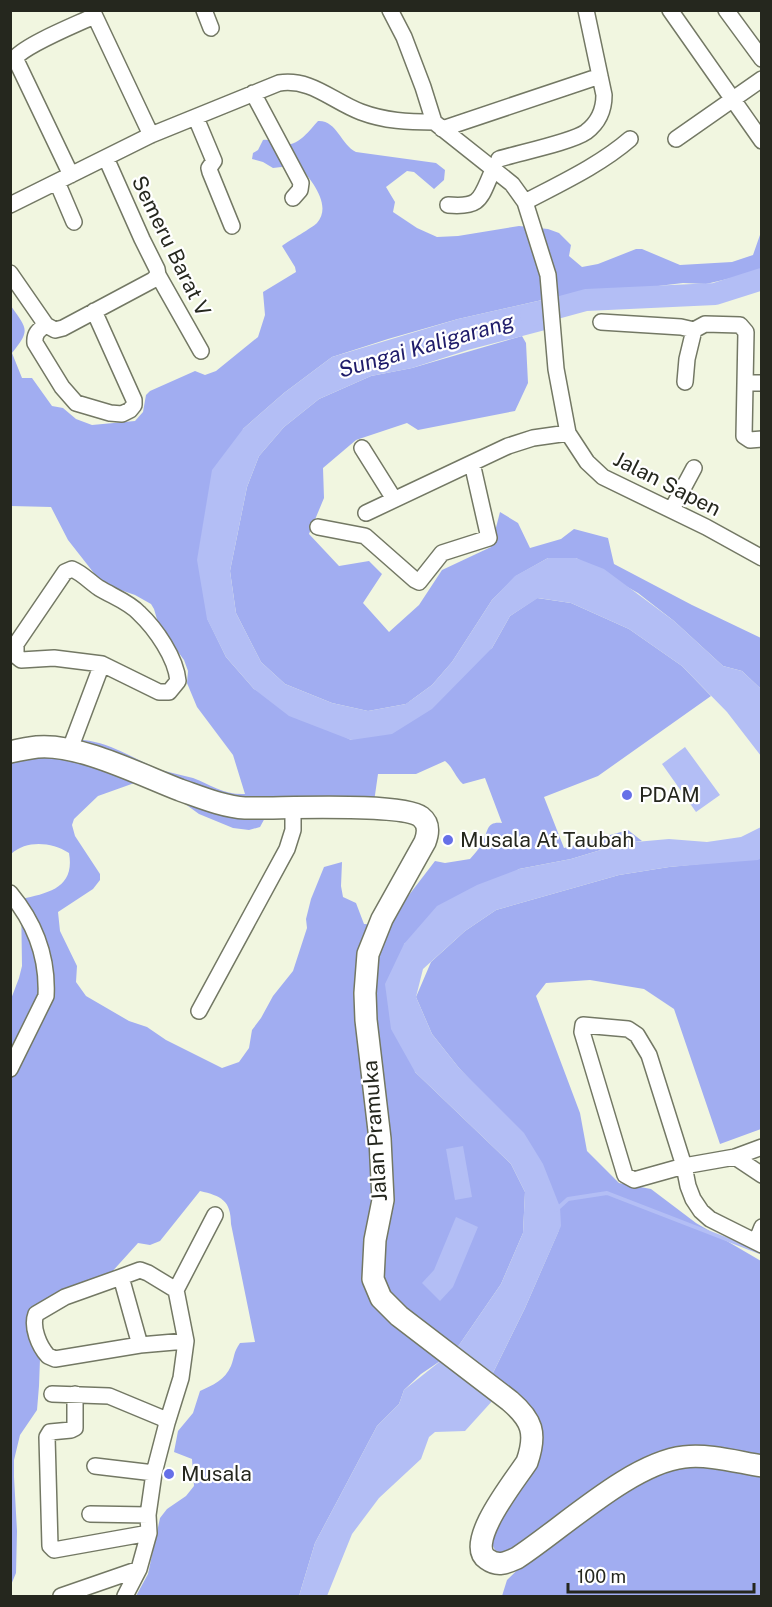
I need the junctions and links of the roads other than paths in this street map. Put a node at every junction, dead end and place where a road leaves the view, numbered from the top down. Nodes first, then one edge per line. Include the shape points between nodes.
1 (204, 10) edge
2 (390, 10) edge
3 (586, 10) edge
4 (670, 10) edge
5 (726, 10) edge
6 (93, 13) edge
7 (211, 28) dead end
8 (762, 59) edge
9 (600, 76) junction
10 (762, 79) edge
11 (17, 80) edge
12 (253, 93) junction
13 (733, 100) junction
14 (196, 118) junction
15 (438, 125) junction
16 (151, 135) junction
17 (630, 139) dead end
18 (676, 139) dead end
19 (762, 141) edge
20 (106, 158) junction
21 (496, 165) junction
22 (71, 175) junction
23 (57, 182) junction
24 (293, 198) dead end
25 (525, 202) junction
26 (10, 205) edge
27 (448, 205) dead end
28 (74, 222) dead end
29 (232, 226) dead end
30 (10, 273) edge
31 (158, 275) junction
32 (94, 311) junction
33 (601, 322) dead end
34 (46, 325) junction
35 (694, 330) junction
36 (201, 351) dead end
37 (685, 382) dead end
38 (762, 382) edge
39 (745, 383) junction
40 (568, 433) junction
41 (762, 440) edge
42 (362, 448) dead end
43 (472, 463) junction
44 (694, 468) dead end
45 (394, 499) junction
46 (672, 509) junction
47 (366, 513) dead end
48 (318, 527) dead end
49 (762, 558) edge
50 (102, 664) junction
51 (70, 749) junction
52 (10, 752) edge
53 (293, 808) junction
54 (10, 893) edge
55 (199, 1011) dead end
56 (10, 1069) edge
57 (762, 1147) edge
58 (735, 1157) junction
59 (684, 1166) junction
60 (762, 1176) edge
61 (215, 1215) dead end
62 (762, 1227) edge
63 (759, 1244) edge
64 (121, 1277) junction
65 (176, 1290) junction
66 (186, 1341) junction
67 (140, 1345) junction
68 (52, 1394) dead end
69 (75, 1395) junction
70 (167, 1423) junction
71 (95, 1466) dead end
72 (762, 1466) edge
73 (154, 1473) junction
74 (90, 1514) dead end
75 (148, 1515) junction
76 (148, 1533) junction
77 (139, 1569) junction
78 (61, 1596) edge
79 (125, 1596) edge

1 - 7 street
2 - 15 street
3 - 9 street
4 - 13 street
5 - 8 street
6 - 11 street via 16,56
6 - 16 street
9 - 15 street
9 - 21 street via 604,106 586,132
10 - 13 street
11 - 22 street
12 - 14 street
12 - 15 street via 291,81 377,117
12 - 24 street via 301,183
13 - 18 street
13 - 19 street
14 - 16 street
14 - 29 street via 214,161 210,172
15 - 21 street
16 - 20 street
17 - 25 street
20 - 22 street
20 - 31 street, Semeru Barat V
21 - 25 street
21 - 27 street via 480,199 466,207
22 - 23 street
23 - 26 street
23 - 28 street
25 - 40 street via 548,275 556,369
30 - 34 street
31 - 32 street
31 - 36 street, Semeru Barat V
32 - 34 street via 63,328 55,330
32 - 34 street via 134,400 130,410 122,414 76,403 62,387 35,343 37,332
33 - 35 street
35 - 37 street
35 - 39 street via 705,324 744,327
38 - 39 street
39 - 41 street via 744,436
40 - 43 street via 533,438
40 - 46 street, Jalan Sapen via 596,472
42 - 45 street
43 - 45 street
43 - 48 street via 489,538 440,555 419,582 365,536
44 - 46 street
45 - 47 street
46 - 49 street, Jalan Sapen
50 - 50 street via 54,658 21,660 16,656 16,644 65,572 72,569 139,612 175,662 178,681 169,692 159,692
50 - 51 street
51 - 52 main road, Jalan Pramuka via 38,747
51 - 53 main road, Jalan Pramuka via 198,797 242,808
53 - 55 street via 293,830 287,849
53 - 72 main road, Jalan Pramuka via 398,811 421,817 427,826 425,842 382,919 368,954 365,993 383,1200 373,1279 381,1298 399,1316 510,1401 530,1424 531,1449 527,1461 484,1528 480,1548 484,1557 496,1564 518,1558 627,1480 657,1464 685,1457
54 - 56 street via 26,912 38,937 46,986 46,996
57 - 58 street
58 - 59 street
58 - 60 street
59 - 59 street via 634,1180 625,1175 583,1025 628,1029 637,1035 649,1055
59 - 63 street via 688,1186 701,1211
61 - 65 street
62 - 63 street
64 - 65 street via 140,1270
64 - 67 street
64 - 67 street via 40,1310 34,1317 37,1338 53,1359
65 - 66 street
66 - 67 street
66 - 70 street via 181,1378
68 - 69 street
69 - 70 street via 110,1396
69 - 76 street via 75,1428 50,1432 47,1437 50,1546 54,1550
70 - 73 street
71 - 73 street
73 - 75 street
74 - 75 street
75 - 76 street
76 - 77 street
77 - 78 street
77 - 79 street

